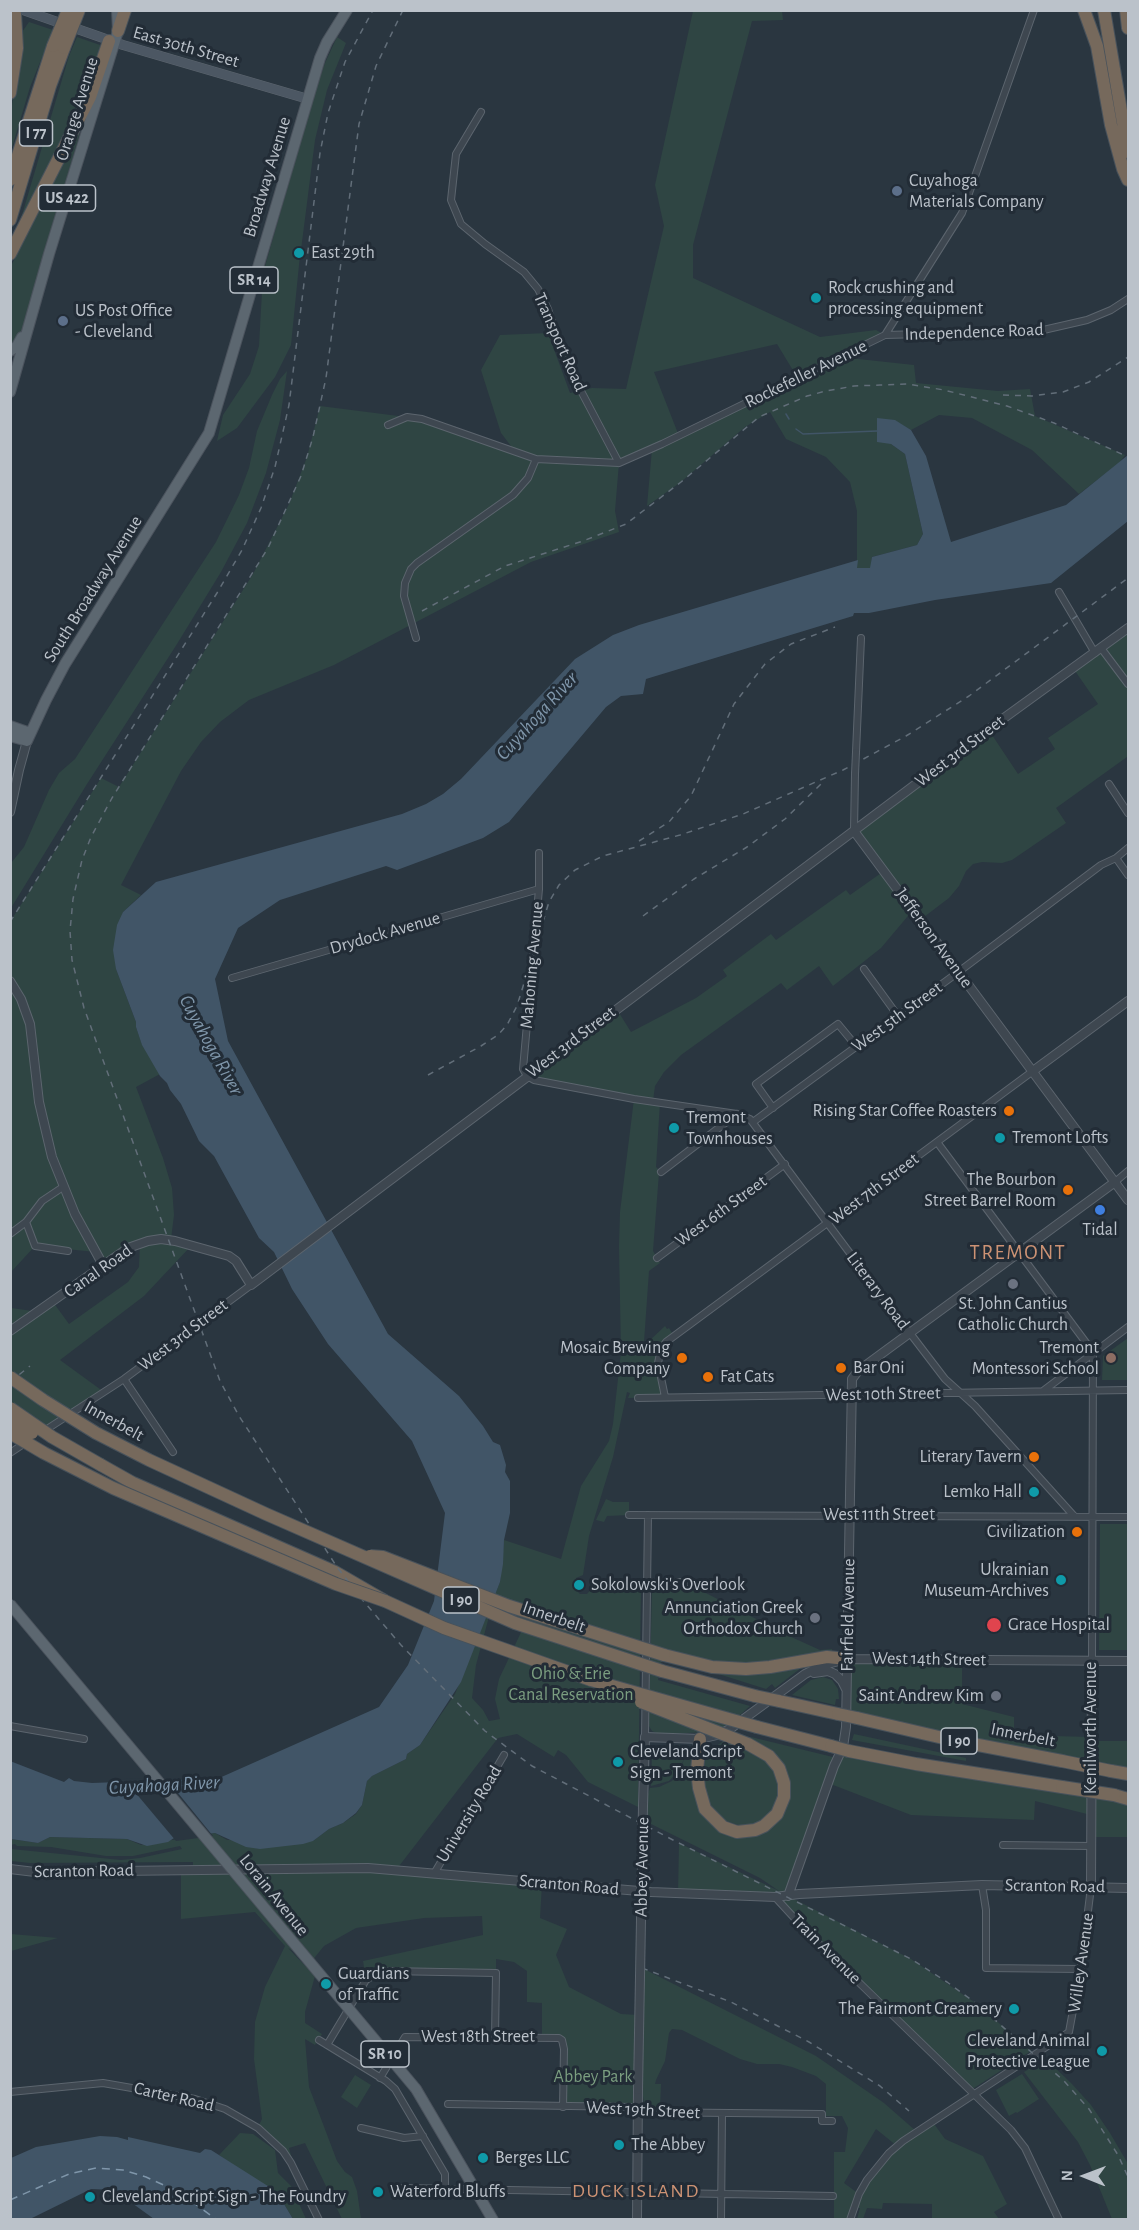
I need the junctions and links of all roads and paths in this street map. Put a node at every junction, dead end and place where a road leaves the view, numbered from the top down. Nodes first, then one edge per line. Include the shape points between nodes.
1 (68, 10) edge
2 (80, 10) edge
3 (117, 10) edge
4 (125, 10) edge
5 (347, 10) edge
6 (1034, 10) edge
7 (1084, 10) edge
8 (1104, 10) edge
9 (1126, 10) edge
10 (18, 12) edge
11 (1128, 28) edge
12 (10, 29) edge
13 (114, 38) junction
14 (58, 47) junction
15 (10, 93) edge
16 (308, 99) junction
17 (480, 112) dead end
18 (1128, 152) edge
19 (10, 180) edge
20 (1128, 180) edge
21 (10, 220) edge
22 (10, 254) edge
23 (49, 254) junction
24 (1128, 299) edge
25 (885, 334) junction
26 (10, 351) edge
27 (14, 368) edge
28 (10, 392) edge
29 (388, 425) dead end
30 (194, 458) joint
31 (536, 459) junction
32 (619, 463) junction
33 (1059, 592) dead end
34 (1128, 628) edge
35 (416, 638) dead end
36 (861, 638) dead end
37 (1098, 650) junction
38 (1128, 684) edge
39 (10, 726) edge
40 (10, 736) edge
41 (29, 737) junction
42 (1109, 784) dead end
43 (10, 812) edge
44 (1128, 813) edge
45 (854, 831) junction
46 (1128, 848) edge
47 (539, 853) dead end
48 (1116, 858) junction
49 (1128, 875) edge
50 (538, 888) junction
51 (864, 969) dead end
52 (959, 972) junction
53 (232, 978) dead end
54 (10, 981) edge
55 (1128, 1000) edge
56 (898, 1016) junction
57 (857, 1047) junction
58 (1033, 1071) junction
59 (527, 1076) junction
60 (773, 1108) junction
61 (737, 1114) junction
62 (753, 1122) junction
63 (937, 1142) junction
64 (785, 1164) junction
65 (1128, 1171) edge
66 (661, 1172) dead end
67 (1115, 1182) junction
68 (63, 1188) junction
69 (1128, 1200) edge
70 (26, 1222) junction
71 (827, 1224) junction
72 (10, 1234) edge
73 (68, 1251) dead end
74 (1020, 1253) junction
75 (657, 1258) dead end
76 (103, 1265) junction
77 (250, 1285) junction
78 (1128, 1327) edge
79 (10, 1332) edge
80 (910, 1333) junction
81 (1093, 1352) junction
82 (10, 1377) edge
83 (124, 1379) junction
84 (1128, 1389) edge
85 (1094, 1390) junction
86 (1042, 1391) junction
87 (961, 1392) junction
88 (851, 1395) junction
89 (665, 1397) junction
90 (638, 1398) dead end
91 (10, 1408) edge
92 (10, 1419) edge
93 (10, 1433) edge
94 (173, 1452) dead end
95 (10, 1453) edge
96 (101, 1465) junction
97 (629, 1515) dead end
98 (648, 1515) junction
99 (849, 1515) junction
100 (1074, 1516) junction
101 (1093, 1517) junction
102 (1128, 1517) edge
103 (354, 1554) junction
104 (647, 1582) junction
105 (694, 1582) dead end
106 (385, 1601) junction
107 (10, 1604) edge
108 (847, 1659) junction
109 (1092, 1661) junction
110 (1128, 1661) edge
111 (591, 1680) junction
112 (789, 1686) junction
113 (847, 1690) junction
114 (10, 1726) edge
115 (645, 1737) junction
116 (700, 1739) junction
117 (84, 1740) dead end
118 (504, 1755) dead end
119 (1128, 1774) edge
120 (1128, 1798) edge
121 (1003, 1845) dead end
122 (1092, 1846) junction
123 (10, 1869) edge
124 (435, 1872) junction
125 (982, 1885) junction
126 (1091, 1887) junction
127 (1128, 1888) edge
128 (788, 1896) junction
129 (775, 1898) junction
130 (1080, 1970) junction
131 (495, 2038) junction
132 (319, 2040) dead end
133 (327, 2045) junction
134 (380, 2078) junction
135 (10, 2092) edge
136 (974, 2094) junction
137 (448, 2104) dead end
138 (563, 2107) junction
139 (638, 2112) junction
140 (722, 2114) junction
141 (832, 2121) dead end
142 (361, 2128) dead end
143 (423, 2136) junction
144 (401, 2188) dead end
145 (445, 2189) junction
146 (476, 2189) junction
147 (637, 2193) junction
148 (721, 2194) junction
149 (833, 2196) dead end
150 (319, 2220) edge
151 (493, 2220) edge
152 (637, 2220) edge
153 (721, 2220) edge
154 (850, 2220) edge
155 (1059, 2220) edge

1 - 14 highway, I 77, bridge
2 - 14 highway, I 77, bridge
3 - 13 main road, US 422
4 - 13 highway
5 - 16 main road, Broadway Avenue / SR 14 via 324,47
6 - 25 street, Rockefeller Avenue via 963,213
7 - 20 highway via 1097,46 1111,125
8 - 18 highway
9 - 11 highway
10 - 12 main road
10 - 13 main road, East 30th Street
10 - 15 highway
13 - 16 main road, East 30th Street
13 - 22 highway via 90,97
13 - 23 main road, Orange Avenue / US 422
14 - 19 highway, I 77
14 - 21 highway, I 77
16 - 30 main road, Broadway Avenue / SR 14 via 212,423
17 - 32 street, Transport Road via 456,154 451,200 461,224 524,272 538,290 562,355
23 - 26 main road via 20,340
23 - 27 main road, Orange Avenue / US 422
24 - 25 street, Independence Road via 1087,320 1039,331
25 - 32 street, Rockefeller Avenue
27 - 28 main road, Orange Avenue / US 422
29 - 31 street, Rockefeller Avenue via 407,417 422,419
30 - 41 main road, South Broadway Avenue / SR 14 via 82,636
31 - 32 street, Rockefeller Avenue
31 - 35 street via 528,478 513,495 411,569 404,596
33 - 37 street
34 - 37 street, West 3rd Street
36 - 45 street, bridge
37 - 38 street
37 - 45 street, West 3rd Street
39 - 41 main road
40 - 41 main road
41 - 43 street
42 - 44 street
45 - 52 street, Jefferson Avenue
45 - 59 street, West 3rd Street
46 - 48 street, West 5th Street
47 - 50 street, Mahoning Avenue
48 - 49 street
48 - 52 street, West 5th Street via 1101,865
50 - 53 street, Drydock Avenue
50 - 59 street, Mahoning Avenue via 523,1069
51 - 56 street
52 - 56 street, West 5th Street
52 - 58 street, Jefferson Avenue
54 - 68 street via 30,1024 44,1127
55 - 58 street, West 7th Street
56 - 57 street, West 5th Street
57 - 60 street, West 5th Street
57 - 60 street via 838,1024 756,1084
58 - 63 street, West 7th Street
58 - 67 street, Jefferson Avenue
59 - 61 street, Literary Road via 626,1098
59 - 77 street, West 3rd Street
60 - 62 street, West 5th Street
61 - 62 street, Literary Road
61 - 66 street
62 - 64 street, Literary Road
63 - 71 street, West 7th Street
63 - 74 street
64 - 71 street, Literary Road
64 - 75 street, West 6th Street
65 - 67 street
67 - 69 street, Jefferson Avenue
67 - 74 street
68 - 70 street via 42,1201
68 - 76 street
70 - 72 street
70 - 73 street via 35,1246
71 - 80 street, Literary Road
71 - 89 street, West 7th Street via 666,1342 658,1363
74 - 80 street
74 - 81 street
76 - 77 street, Canal Road via 134,1245 165,1240 229,1256
76 - 79 street, Canal Road
77 - 83 street, West 3rd Street
78 - 81 street
80 - 87 street, Literary Road via 945,1379
80 - 88 street via 858,1371 852,1379
81 - 85 street, Kenilworth Avenue
81 - 86 street
82 - 103 highway, Innerbelt / I 90, bridge via 81,1424 148,1460
83 - 94 street
83 - 95 street, West 3rd Street
84 - 85 street, West 10th Street
85 - 86 street, West 10th Street
85 - 101 street, Kenilworth Avenue
86 - 87 street, West 10th Street
87 - 88 street, West 10th Street
87 - 100 street, Literary Road
88 - 89 street, West 10th Street
88 - 99 street, Fairfield Avenue
89 - 90 street, West 10th Street
91 - 96 highway, bridge
92 - 96 highway, bridge via 46,1442
93 - 106 highway, bridge via 112,1488 336,1584
96 - 106 highway, bridge via 133,1483 335,1572
97 - 98 street, West 11th Street
98 - 99 street, West 11th Street
98 - 104 street, Abbey Avenue
99 - 100 street, West 11th Street
99 - 108 street, Fairfield Avenue
100 - 101 street, West 11th Street
101 - 102 street, West 11th Street
101 - 109 street, Kenilworth Avenue
103 - 108 highway, bridge via 383,1557 509,1606 712,1667 746,1669 827,1657
103 - 119 highway, Innerbelt / I 90, bridge via 515,1623 662,1671 952,1740
104 - 105 street
104 - 115 street, Abbey Avenue
106 - 111 highway via 444,1628
107 - 146 main road, Lorain Avenue / SR 10, bridge via 416,2089
108 - 109 street, West 14th Street
108 - 112 street, West 14th Street via 814,1669
108 - 113 street, Fairfield Avenue
109 - 110 street, West 14th Street
109 - 122 street, Kenilworth Avenue
111 - 116 highway, bridge via 769,1756 779,1768 784,1797 777,1814 764,1826 738,1832 720,1825 705,1809 697,1771
111 - 120 highway, bridge via 849,1750
112 - 113 street via 828,1671 840,1678
112 - 116 street, West 14th Street via 730,1729
113 - 128 street, Fairfield Avenue via 843,1747
114 - 117 street
115 - 116 street, West 14th Street
115 - 139 street, Abbey Avenue, bridge
118 - 124 street, University Road
121 - 122 street
122 - 126 street, Kenilworth Avenue
123 - 124 street, Scranton Road via 35,1872 317,1868
124 - 129 street, Scranton Road via 542,1884
125 - 126 street, Scranton Road
125 - 128 street, Scranton Road
125 - 130 street via 986,1968
126 - 127 street, Scranton Road
126 - 130 street, Willey Avenue
128 - 129 street, Scranton Road
129 - 136 street, Train Avenue
130 - 136 street, Willey Avenue via 1069,2032
131 - 133 street via 496,1972 387,1971 366,1980
131 - 134 street, West 18th Street via 405,2037
131 - 138 street, West 18th Street via 562,2040
132 - 133 street
133 - 134 street
134 - 143 street via 394,2089
135 - 150 street, Carter Road via 103,2083 195,2099 225,2109 258,2128 283,2151
136 - 154 street, Willey Avenue via 889,2153 862,2187
136 - 155 street, Train Avenue via 1025,2148
137 - 138 street, West 19th Street
138 - 139 street, West 19th Street via 631,2107
139 - 140 street, West 19th Street
139 - 147 street, Abbey Avenue
140 - 141 street, West 19th Street via 822,2114 822,2121
140 - 148 street
142 - 143 street via 404,2138
143 - 145 street via 445,2174
144 - 145 street
145 - 146 street
146 - 147 street
146 - 151 main road, Lorain Avenue / SR 10
147 - 148 street
147 - 152 street, Abbey Avenue
148 - 149 street
148 - 153 street

